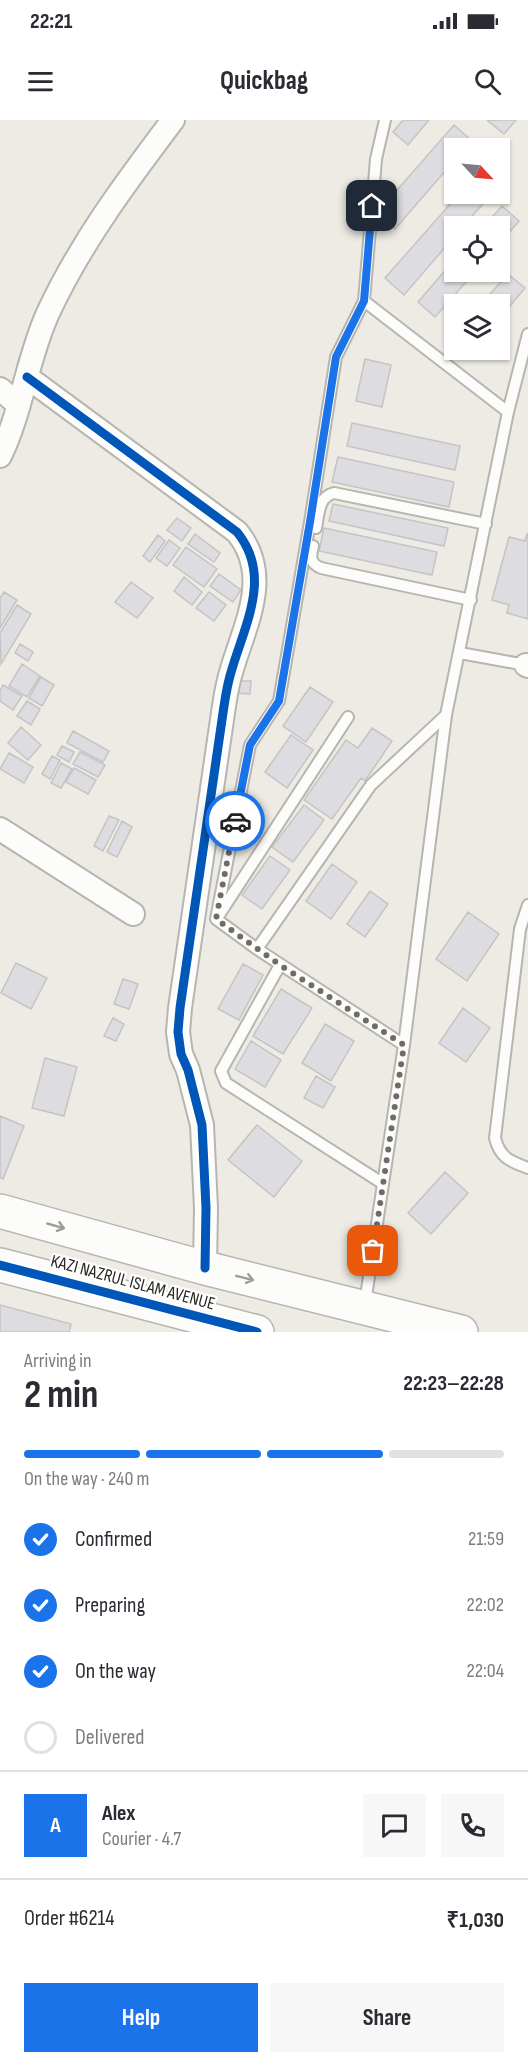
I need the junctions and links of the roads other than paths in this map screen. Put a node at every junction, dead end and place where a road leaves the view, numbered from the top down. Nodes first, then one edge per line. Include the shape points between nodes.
1 (173, 120) edge
2 (385, 120) edge
3 (364, 301) junction
4 (528, 334) edge
5 (27, 377) junction
6 (0, 389) edge
7 (19, 405) junction
8 (508, 412) junction
9 (0, 456) edge
10 (486, 524) junction
11 (471, 600) junction
12 (460, 653) junction
13 (527, 665) edge
14 (446, 716) junction
15 (348, 717) dead end
16 (0, 830) edge
17 (528, 905) edge
18 (133, 914) dead end
19 (216, 919) junction
20 (257, 950) junction
21 (280, 965) junction
22 (404, 1045) junction
23 (528, 1168) edge
24 (382, 1183) junction
25 (0, 1211) edge
26 (0, 1265) edge
27 (205, 1268) junction
28 (364, 1308) junction
29 (257, 1332) edge
30 (461, 1332) edge

1 - 5 street via 118,194 72,266 48,313
2 - 3 lane via 376,159
3 - 8 lane
3 - 19 lane via 336,357 279,701 250,745
4 - 8 lane
5 - 7 street
5 - 27 street via 237,532 254,562 254,596 224,706 178,1032 202,1125
6 - 7 street
7 - 9 street
8 - 10 lane
10 - 11 lane
10 - 11 lane via 334,493 322,501 310,558 313,565 321,568
11 - 12 lane
12 - 13 lane
12 - 14 lane
14 - 20 lane via 371,785
14 - 22 lane
15 - 19 lane
16 - 18 street
17 - 23 lane via 519,930 495,1138 499,1151
19 - 20 lane
20 - 21 lane
21 - 22 lane
21 - 24 lane via 221,1071 226,1083
22 - 24 lane
24 - 28 lane
25 -> 27 main road
26 - 29 main road, KAZI NAZRUL ISLAM AVENUE
27 -> 28 main road
28 - 30 main road

